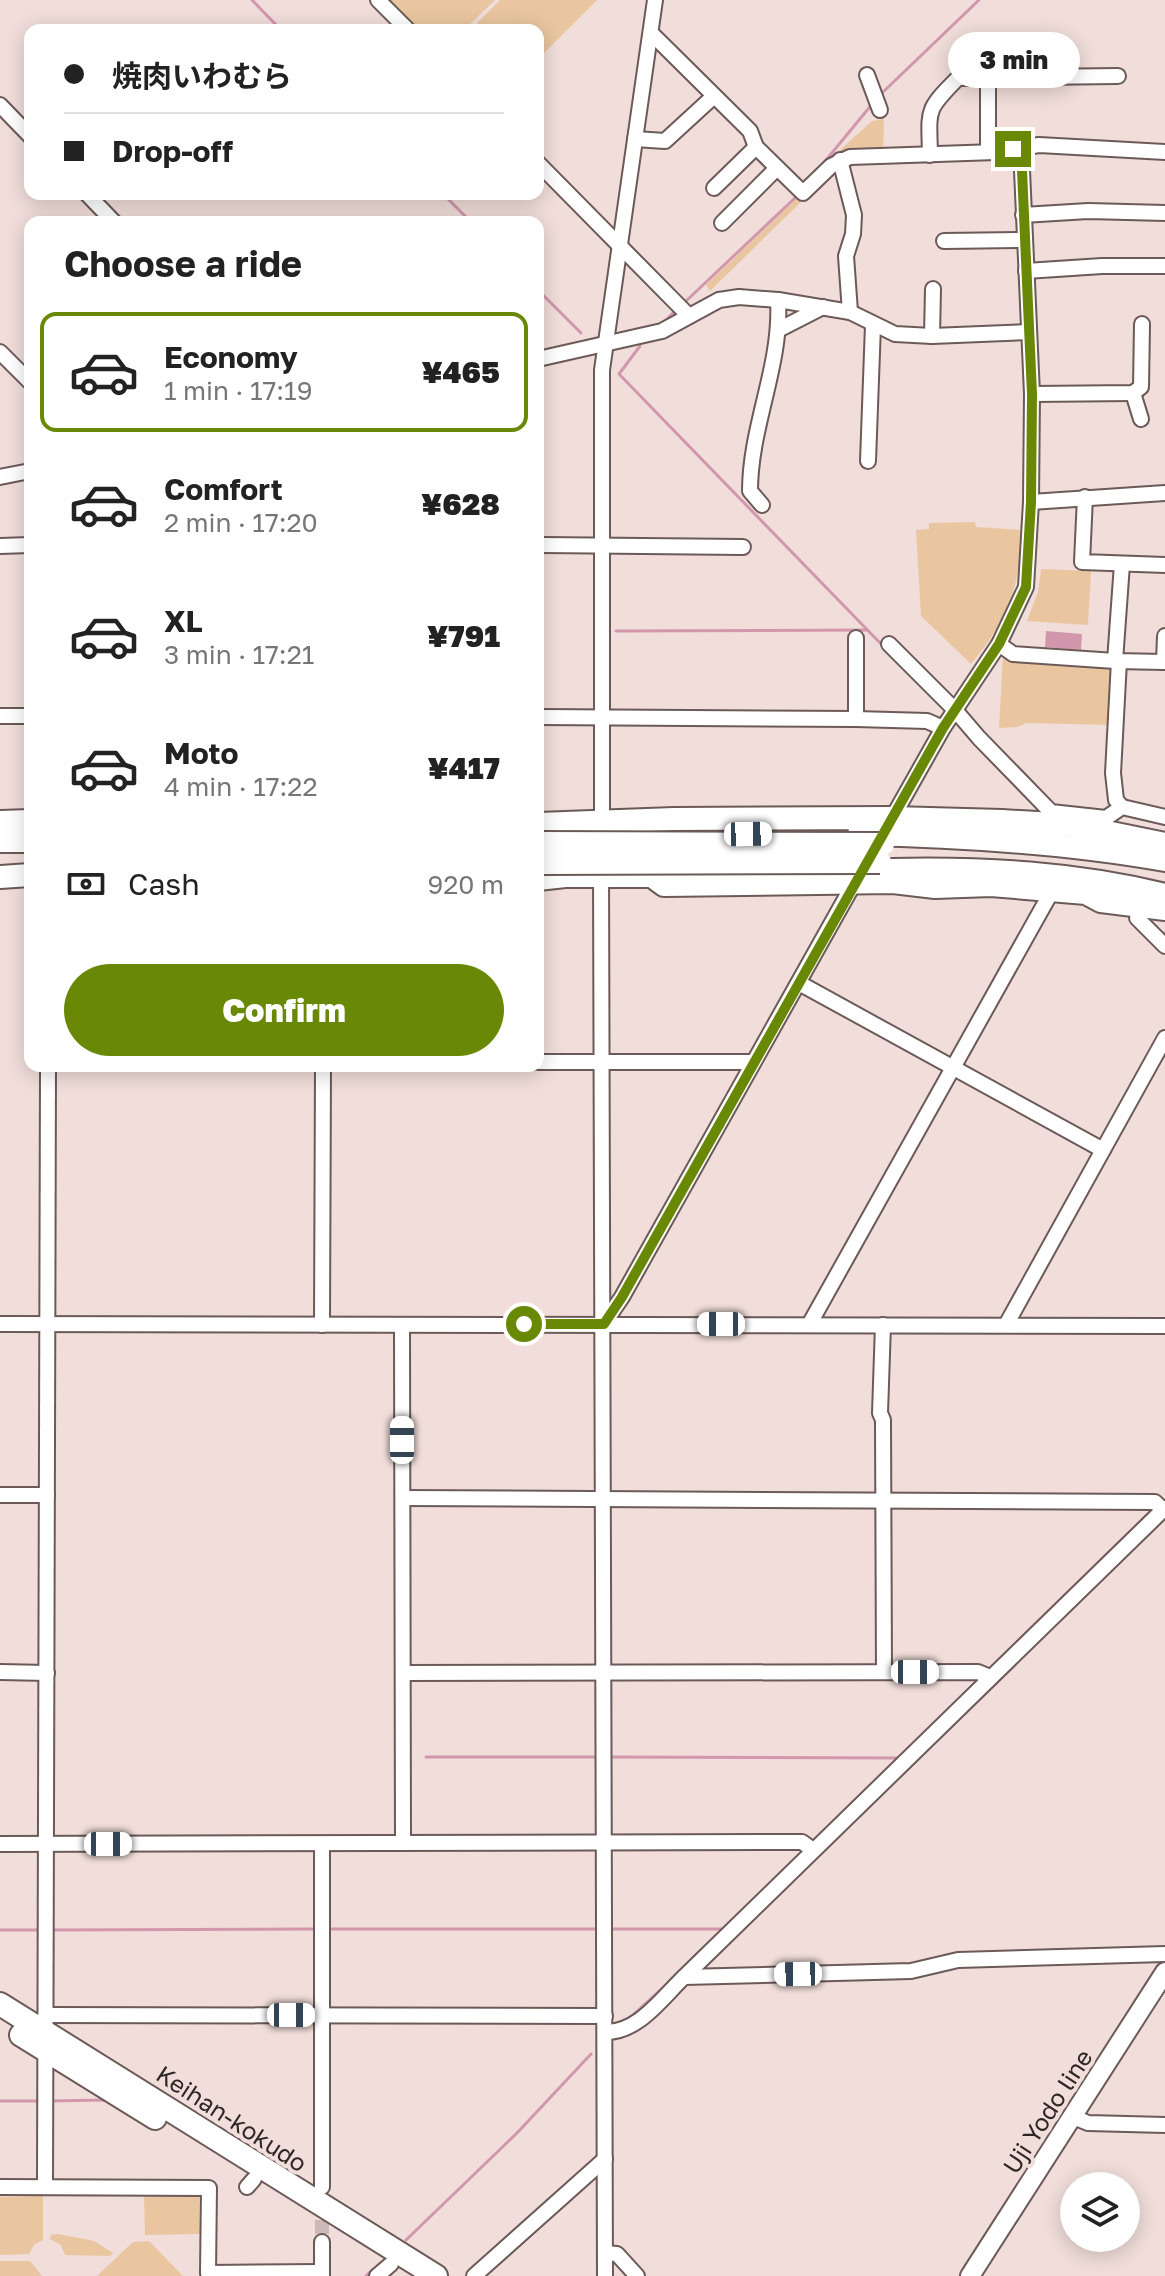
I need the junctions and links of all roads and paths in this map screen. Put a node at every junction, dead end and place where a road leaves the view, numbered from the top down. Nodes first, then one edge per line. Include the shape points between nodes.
1 (378, 0) edge
2 (655, 0) edge
3 (402, 24) edge
4 (651, 33) junction
5 (867, 75) dead end
6 (1118, 76) dead end
7 (988, 77) junction
8 (714, 96) junction
9 (0, 105) edge
10 (880, 110) dead end
11 (24, 130) edge
12 (635, 139) junction
13 (756, 147) junction
14 (1021, 148) junction
15 (988, 152) junction
16 (1165, 152) edge
17 (930, 155) junction
18 (840, 160) junction
19 (777, 168) junction
20 (544, 169) edge
21 (714, 188) dead end
22 (93, 200) edge
23 (1165, 213) edge
24 (1023, 215) junction
25 (108, 216) edge
26 (722, 223) dead end
27 (1025, 240) junction
28 (944, 241) dead end
29 (621, 248) junction
30 (1165, 266) edge
31 (1026, 271) junction
32 (933, 289) dead end
33 (778, 300) junction
34 (823, 307) junction
35 (850, 312) junction
36 (689, 316) junction
37 (1142, 324) dead end
38 (873, 325) junction
39 (778, 330) junction
40 (1029, 332) junction
41 (932, 336) junction
42 (606, 344) junction
43 (0, 352) edge
44 (544, 358) edge
45 (24, 376) edge
46 (1133, 393) junction
47 (1032, 394) junction
48 (1141, 419) dead end
49 (868, 461) dead end
50 (24, 472) edge
51 (0, 477) edge
52 (1165, 493) edge
53 (1085, 497) junction
54 (1031, 502) junction
55 (762, 505) dead end
56 (24, 545) edge
57 (544, 545) edge
58 (0, 546) edge
59 (603, 546) junction
60 (743, 547) dead end
61 (1122, 564) junction
62 (1165, 565) edge
63 (1165, 636) edge
64 (856, 638) dead end
65 (889, 644) dead end
66 (999, 644) junction
67 (1117, 661) junction
68 (1164, 662) edge
69 (955, 710) junction
70 (0, 716) edge
71 (24, 716) edge
72 (544, 717) edge
73 (603, 717) junction
74 (856, 719) junction
75 (943, 728) junction
76 (1122, 807) junction
77 (1165, 817) edge
78 (674, 819) junction
79 (24, 821) edge
80 (1002, 821) junction
81 (0, 822) edge
82 (548, 823) edge
83 (888, 826) junction
84 (602, 829) junction
85 (544, 835) edge
86 (695, 835) junction
87 (0, 838) edge
88 (24, 838) edge
89 (1024, 841) junction
90 (544, 843) edge
91 (1165, 844) edge
92 (1165, 860) edge
93 (0, 864) edge
94 (24, 864) edge
95 (544, 864) edge
96 (544, 865) edge
97 (1165, 867) edge
98 (976, 869) junction
99 (699, 870) junction
100 (601, 871) junction
101 (24, 875) edge
102 (652, 876) junction
103 (0, 877) edge
104 (857, 877) junction
105 (544, 878) edge
106 (893, 882) junction
107 (1165, 887) edge
108 (1053, 889) junction
109 (1086, 893) junction
110 (1165, 897) edge
111 (1165, 909) edge
112 (1137, 918) dead end
113 (1165, 946) edge
114 (799, 983) junction
115 (1165, 1038) edge
116 (601, 1060) junction
117 (544, 1062) edge
118 (753, 1062) junction
119 (953, 1068) junction
120 (48, 1072) edge
121 (323, 1072) edge
122 (1103, 1150) junction
123 (0, 1324) edge
124 (47, 1324) junction
125 (604, 1324) junction
126 (322, 1325) junction
127 (402, 1325) junction
128 (809, 1325) junction
129 (883, 1325) junction
130 (1006, 1325) junction
131 (1165, 1326) edge
132 (0, 1495) edge
133 (47, 1495) junction
134 (403, 1498) junction
135 (604, 1499) junction
136 (883, 1501) junction
137 (1164, 1509) edge
138 (0, 1672) edge
139 (884, 1672) junction
140 (47, 1673) junction
141 (403, 1673) junction
142 (605, 1673) junction
143 (990, 1677) junction
144 (403, 1843) junction
145 (605, 1843) junction
146 (0, 1844) edge
147 (47, 1844) junction
148 (322, 1844) junction
149 (813, 1850) junction
150 (1165, 1954) edge
151 (1165, 1972) edge
152 (684, 1977) junction
153 (0, 2004) edge
154 (322, 2015) junction
155 (605, 2016) junction
156 (0, 2022) edge
157 (605, 2032) junction
158 (46, 2033) junction
159 (1071, 2116) junction
160 (1165, 2125) edge
161 (605, 2159) junction
162 (0, 2187) edge
163 (45, 2187) junction
164 (322, 2187) tunnel mouth
165 (322, 2242) tunnel mouth
166 (605, 2253) junction
167 (387, 2259) edge
168 (322, 2274) edge
169 (411, 2276) edge
170 (436, 2276) edge
171 (474, 2276) edge
172 (605, 2276) edge
173 (637, 2276) edge
174 (970, 2276) edge

1 - 3 street
2 - 4 street
4 - 8 street
4 - 12 street
5 - 10 street
6 - 7 street
7 - 15 street
7 - 17 street via 958,78 933,103
8 - 12 street via 665,141
8 - 13 street via 750,131
9 - 11 street
12 - 29 street
13 - 19 street
13 - 21 street
14 - 15 street
14 - 16 street
14 - 24 street
15 - 17 street
17 - 18 street
18 - 19 street via 803,193
18 - 35 street via 854,215 846,256
19 - 26 street
20 - 29 street
22 - 25 street
23 - 24 street
24 - 27 street
27 - 28 street
27 - 31 street
29 - 36 street
29 - 42 street
30 - 31 street
31 - 40 street
32 - 41 street
33 - 34 street
33 - 36 street via 722,299
33 - 39 street
34 - 35 street
34 - 39 street
35 - 38 street
36 - 42 street via 662,331
37 - 46 street via 1141,387
38 - 41 street via 895,334
38 - 49 street
39 - 55 street via 750,464 750,491
40 - 41 street
40 - 47 street
42 - 44 street
42 - 59 street
43 - 45 street
46 - 47 street
46 - 48 street
47 - 54 street
50 - 51 street
52 - 53 street
53 - 54 street
53 - 61 street via 1082,562
54 - 66 street via 1026,587
56 - 58 street
57 - 59 street
59 - 60 street
59 - 73 street
61 - 62 street
61 - 67 street
63 - 68 street
64 - 74 street
65 - 69 street
66 - 67 street via 1013,654
66 - 69 street
67 - 68 street
67 - 76 street via 1113,773 1116,800
69 - 75 street
69 - 76 street via 1051,812 1106,818
70 - 71 street
72 - 73 street
73 - 74 street
73 - 84 street
74 - 75 street via 927,721
75 - 83 street
76 - 77 street
78 - 83 highway
78 - 84 highway
78 - 86 highway
79 - 81 highway
80 - 83 highway
80 - 89 highway
80 - 91 highway via 1072,825
82 - 84 highway
83 - 86 highway
83 - 89 highway
83 - 104 street
84 - 85 highway
84 - 86 highway
84 - 100 street
87 - 88 highway
89 - 92 highway
90 - 97 highway, bridge via 1009,847
93 - 94 highway
95 - 107 highway, bridge via 998,864
96 - 100 highway
98 - 104 highway
98 - 106 highway
98 - 110 highway via 1101,880
99 - 100 highway
99 - 102 highway
99 - 104 highway
100 - 102 highway
100 - 105 highway
100 - 116 street
101 - 103 highway
102 - 104 highway via 664,885
104 - 106 highway
104 - 114 street
106 - 108 highway
108 - 109 highway
108 - 119 street
109 - 110 highway via 1134,901
109 - 111 highway via 1101,901
112 - 113 street
114 - 118 street
114 - 119 street
115 - 122 street
116 - 117 street
116 - 118 street
116 - 125 street
118 - 125 street
119 - 122 street
119 - 128 street
120 - 124 street
121 - 126 street
122 - 130 street
123 - 124 street
124 - 126 street
124 - 133 street
125 - 127 street
125 - 128 street
125 - 135 street
126 - 127 street
127 - 134 street
128 - 129 street
129 - 130 street
129 - 136 street
130 - 131 street
132 - 133 street
133 - 140 street
134 - 135 street
134 - 141 street
135 - 136 street
135 - 142 street
136 - 137 street via 1155,1502
136 - 139 street
137 - 143 street
138 - 140 street
139 - 142 street
139 - 143 street via 978,1672
140 - 147 street
141 - 142 street
141 - 144 street
142 - 145 street
143 - 149 street
144 - 145 street
144 - 148 street
145 - 149 street via 802,1842
145 - 155 street
146 - 147 street
147 - 148 street
147 - 158 street
148 - 154 street
149 - 152 street
150 - 152 street via 958,1960 911,1971
151 - 159 main road, Uji Yodo line
152 - 157 street via 637,2023
153 - 158 highway, Keihan-kokudo
154 - 155 street
154 - 158 street
154 - 164 street
155 - 157 street
156 - 158 highway, Keihan-kokudo
157 - 161 street
158 - 163 street
158 - 167 highway, Keihan-kokudo via 320,2205
158 - 167 highway, Keihan-kokudo via 250,2183
159 - 160 street via 1088,2123
159 - 174 main road, Uji Yodo line
161 - 166 street
161 - 171 street
162 - 163 street
163 - 168 street via 209,2188 208,2273
165 - 168 street
166 - 172 street
166 - 173 street via 617,2254
167 - 169 highway, Keihan-kokudo
167 - 170 highway, Keihan-kokudo

